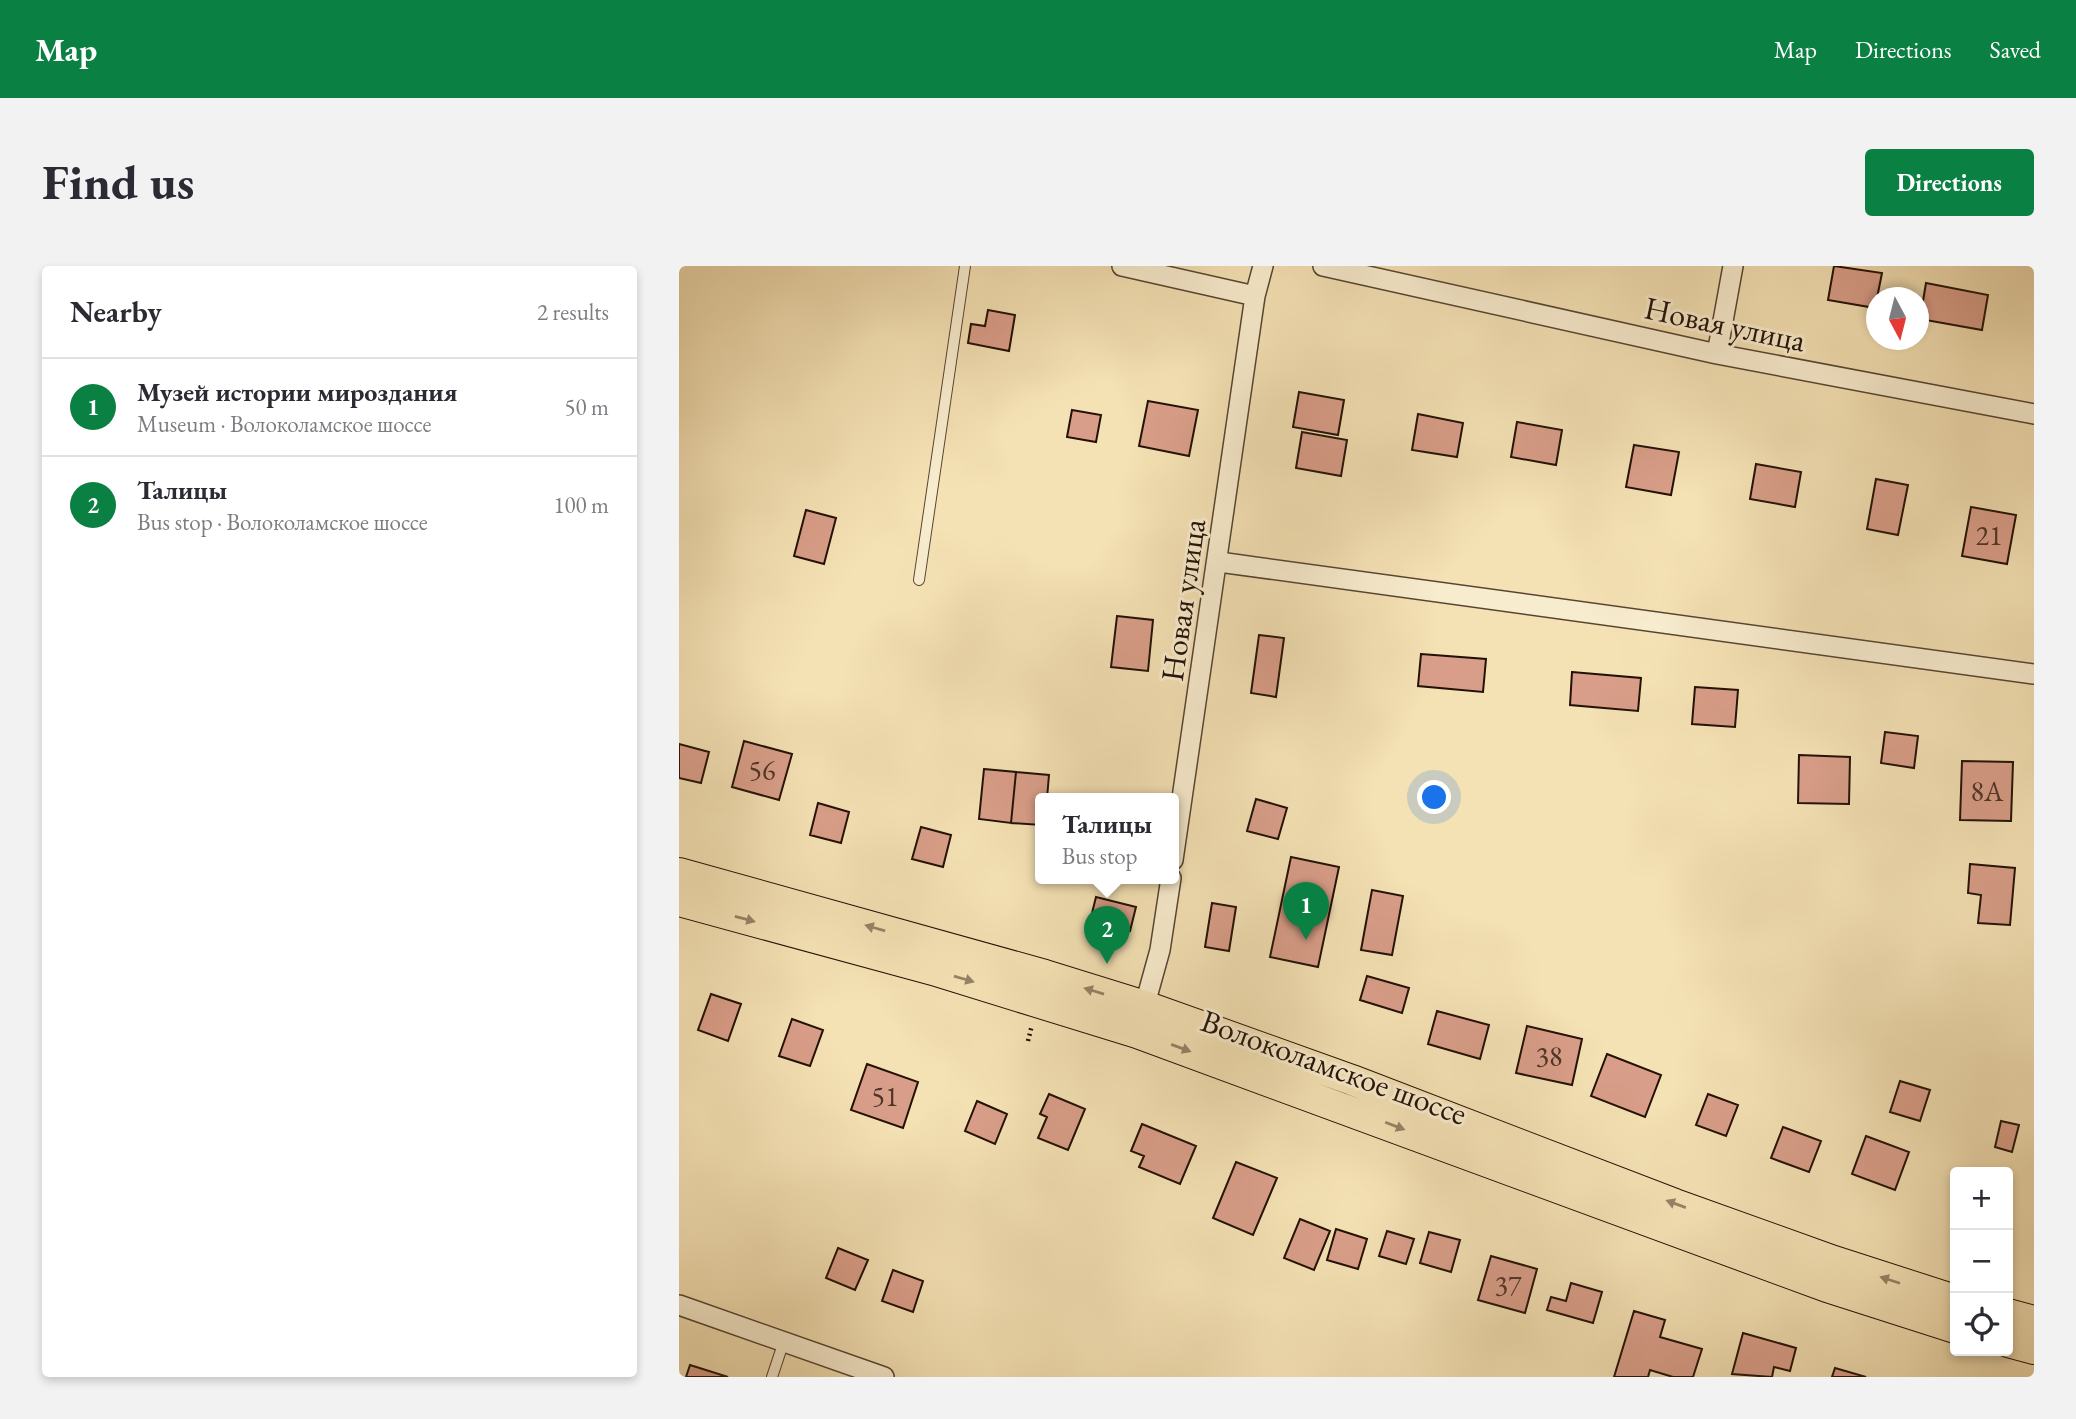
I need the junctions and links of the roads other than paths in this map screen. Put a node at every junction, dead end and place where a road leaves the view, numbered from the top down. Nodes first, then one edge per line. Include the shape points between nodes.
1 (965, 266) edge
2 (1122, 266) edge
3 (1263, 266) edge
4 (1323, 266) edge
5 (1734, 266) edge
6 (1255, 296) junction
7 (1717, 354) junction
8 (2034, 414) edge
9 (1219, 562) junction
10 (919, 580) dead end
11 (2034, 674) edge
12 (1179, 827) edge
13 (679, 873) edge
14 (1170, 884) edge
15 (679, 901) edge
16 (1141, 1020) junction
17 (1950, 1298) edge
18 (679, 1305) edge
19 (2013, 1315) edge
20 (2034, 1321) edge
21 (1950, 1326) edge
22 (785, 1342) junction
23 (2013, 1343) edge
24 (2034, 1349) edge
25 (772, 1377) edge
26 (884, 1377) edge

1 - 10 lane
2 - 6 street
3 - 6 street, Новая улица
4 - 7 street, Новая улица
5 - 7 street
6 - 9 street, Новая улица
7 - 8 street, Новая улица
9 - 11 street
9 - 12 street, Новая улица
16 -> 13 main road, Волоколамское шоссе via 1045,975
14 - 16 street via 1160,950
15 -> 16 main road, Волоколамское шоссе via 946,974
17 -> 16 main road, Волоколамское шоссе via 1675,1204 1352,1080
16 -> 21 main road, Волоколамское шоссе via 1827,1287
18 - 22 street
19 - 20 main road
22 - 25 lane
22 - 26 street
23 - 24 main road

